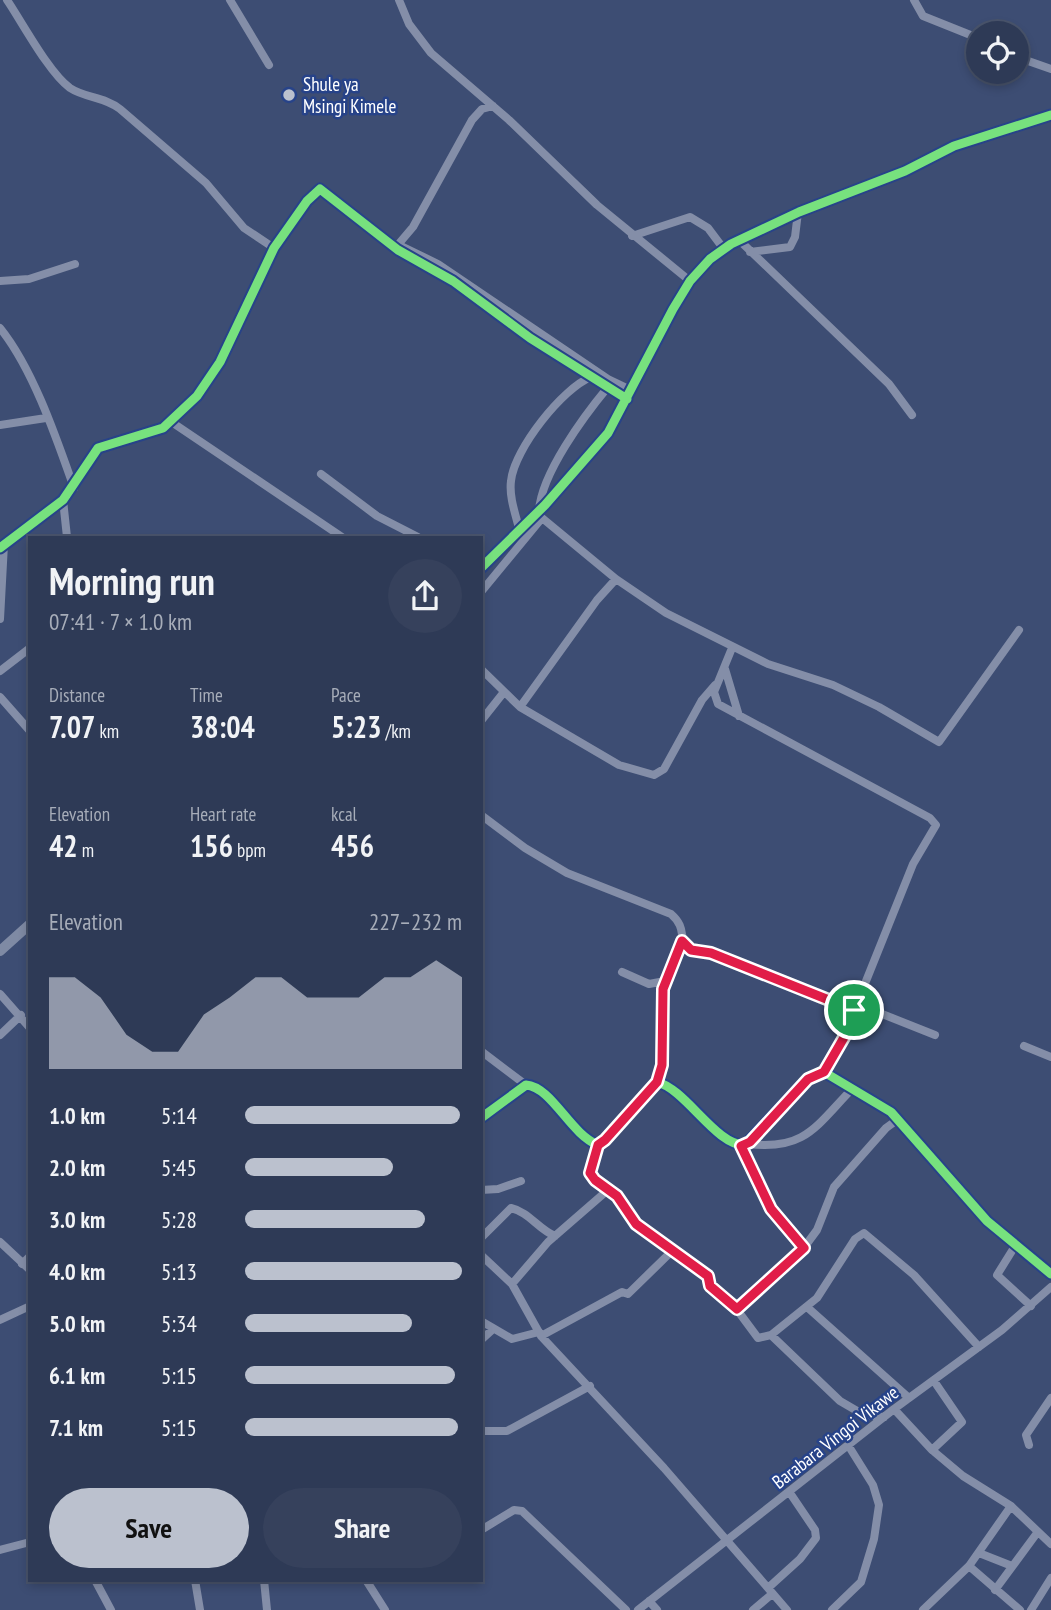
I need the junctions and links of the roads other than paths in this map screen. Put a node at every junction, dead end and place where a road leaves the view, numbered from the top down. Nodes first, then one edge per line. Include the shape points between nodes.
1 (7, 0) edge
2 (230, 0) edge
3 (399, 0) edge
4 (914, 0) edge
5 (966, 33) edge
6 (1029, 61) edge
7 (269, 65) dead end
8 (1051, 69) edge
9 (493, 106) junction
10 (1051, 115) edge
11 (798, 212) junction
12 (632, 236) junction
13 (739, 240) junction
14 (397, 246) junction
15 (274, 248) junction
16 (723, 248) junction
17 (750, 252) junction
18 (75, 264) dead end
19 (0, 281) edge
20 (690, 281) junction
21 (0, 328) edge
22 (591, 377) junction
23 (608, 387) junction
24 (629, 395) junction
25 (912, 415) dead end
26 (46, 418) junction
27 (170, 421) junction
28 (0, 425) edge
29 (321, 474) dead end
30 (74, 488) junction
31 (63, 500) junction
32 (539, 514) junction
33 (519, 528) junction
34 (67, 536) edge
35 (341, 536) edge
36 (416, 536) edge
37 (2, 546) edge
38 (483, 566) edge
39 (616, 579) junction
40 (483, 589) edge
41 (0, 618) edge
42 (1019, 630) dead end
43 (732, 648) junction
44 (28, 650) edge
45 (725, 665) junction
46 (0, 671) edge
47 (483, 671) edge
48 (718, 683) junction
49 (504, 692) junction
50 (2, 703) edge
51 (520, 707) junction
52 (739, 716) junction
53 (483, 718) edge
54 (28, 729) edge
55 (483, 816) edge
56 (28, 926) edge
57 (682, 941) junction
58 (0, 951) edge
59 (622, 972) dead end
60 (665, 981) junction
61 (0, 994) edge
62 (855, 1007) junction
63 (21, 1015) junction
64 (28, 1025) edge
65 (0, 1035) edge
66 (934, 1035) dead end
67 (1024, 1046) dead end
68 (483, 1053) edge
69 (1051, 1057) edge
70 (824, 1072) junction
71 (657, 1082) junction
72 (526, 1085) junction
73 (852, 1089) junction
74 (483, 1117) edge
75 (897, 1120) junction
76 (598, 1145) junction
77 (744, 1145) junction
78 (521, 1181) dead end
79 (609, 1189) junction
80 (483, 1190) edge
81 (483, 1236) edge
82 (555, 1236) junction
83 (0, 1242) edge
84 (1016, 1246) junction
85 (804, 1248) junction
86 (673, 1250) junction
87 (483, 1257) edge
88 (28, 1258) edge
89 (22, 1264) junction
90 (28, 1268) edge
91 (1051, 1275) edge
92 (512, 1284) junction
93 (1051, 1287) edge
94 (1031, 1306) junction
95 (28, 1307) edge
96 (807, 1307) junction
97 (737, 1309) junction
98 (0, 1320) edge
99 (483, 1323) edge
100 (492, 1330) junction
101 (540, 1334) junction
102 (771, 1335) junction
103 (483, 1338) edge
104 (979, 1347) junction
105 (934, 1381) junction
106 (590, 1386) junction
107 (909, 1398) junction
108 (1051, 1398) edge
109 (894, 1409) junction
110 (884, 1417) junction
111 (483, 1431) edge
112 (848, 1445) junction
113 (1028, 1445) dead end
114 (932, 1450) junction
115 (790, 1493) junction
116 (1011, 1506) junction
117 (483, 1529) edge
118 (1037, 1533) junction
119 (728, 1539) junction
120 (28, 1543) edge
121 (1051, 1544) edge
122 (0, 1550) edge
123 (979, 1553) junction
124 (969, 1566) junction
125 (1012, 1566) junction
126 (1051, 1578) edge
127 (95, 1582) edge
128 (195, 1582) edge
129 (267, 1582) edge
130 (367, 1582) edge
131 (770, 1591) junction
132 (995, 1591) junction
133 (649, 1601) junction
134 (111, 1610) edge
135 (200, 1610) edge
136 (267, 1610) edge
137 (385, 1610) edge
138 (626, 1610) edge
139 (638, 1610) edge
140 (657, 1610) edge
141 (753, 1610) edge
142 (787, 1610) edge
143 (832, 1610) edge
144 (923, 1610) edge
145 (1020, 1610) edge
146 (1031, 1610) edge

1 - 15 street via 64,83 120,108 206,183 244,228
2 - 7 street
3 - 9 street via 413,31 430,53
4 - 5 street via 923,16
6 - 8 street
9 - 12 street
9 - 14 street via 482,109 472,120 424,208
10 - 11 street via 954,146 905,171
11 - 13 street
11 - 17 street via 790,247
12 - 16 street via 691,216 708,228
12 - 20 street
13 - 16 street
13 - 17 street
14 - 15 street via 320,189
14 - 22 street
14 - 24 street via 438,264
15 - 27 street via 220,362 197,396
16 - 20 street
17 - 25 street via 889,384
18 - 19 street via 29,279
20 - 24 street
21 - 26 street
22 - 23 street
22 - 33 street via 558,400 517,461 511,492
23 - 24 street
23 - 32 street via 549,472
24 - 32 street via 587,460
26 - 28 street
26 - 30 street
27 - 30 street via 152,433 98,448
27 - 35 street
29 - 36 street via 377,516
30 - 31 street
31 - 34 street
31 - 37 street
32 - 33 street
32 - 39 street
32 - 40 street
33 - 38 street
37 - 41 street
39 - 43 street via 666,614
39 - 51 street
42 - 43 street via 939,742 833,685
43 - 45 street
44 - 46 street
45 - 48 street
45 - 52 street
47 - 49 street
48 - 51 street via 702,700 664,769 654,775 619,765
48 - 52 street via 715,699
49 - 51 street
49 - 53 street
50 - 54 street
52 - 62 street via 936,824 900,895
55 - 57 street via 567,873 671,914 680,923
56 - 58 street
57 - 60 street
57 - 62 street via 691,950 711,953
59 - 60 street via 649,984
60 - 71 street via 662,1065
61 - 63 street
62 - 66 street
62 - 70 street via 857,1018
63 - 64 street
63 - 65 street
67 - 69 street
68 - 72 street
70 - 73 street
70 - 77 street via 808,1079
71 - 76 street
71 - 77 street via 669,1086 716,1129
72 - 74 street
72 - 76 street via 540,1090 582,1136
73 - 75 street via 884,1106
73 - 77 street via 797,1141
75 - 84 street via 987,1221
75 - 85 street via 834,1187 817,1230
76 - 79 street via 590,1173
77 - 85 street via 771,1209
78 - 80 street
79 - 82 street
79 - 86 street via 636,1224
81 - 82 street via 511,1208
82 - 92 street
83 - 89 street
84 - 91 street
84 - 94 street via 997,1275
85 - 97 street
86 - 97 street via 708,1276 710,1286
86 - 101 street via 628,1294 622,1292
87 - 92 street
88 - 89 street
89 - 90 street
92 - 101 street
93 - 94 street, Barabara Vingoi Vikawe
94 - 104 street, Barabara Vingoi Vikawe
95 - 98 street
96 - 102 street
96 - 104 street via 864,1233 914,1275
96 - 107 street
97 - 102 street via 758,1338
99 - 100 street
100 - 101 street via 512,1339
100 - 103 street
101 - 106 street
102 - 110 street via 840,1401 864,1415
104 - 105 street, Barabara Vingoi Vikawe
105 - 107 street, Barabara Vingoi Vikawe
105 - 114 street via 962,1422
106 - 111 street via 507,1432
106 - 119 street
107 - 109 street, Barabara Vingoi Vikawe
108 - 113 street via 1026,1435
109 - 110 street, Barabara Vingoi Vikawe
109 - 114 street
110 - 112 street, Barabara Vingoi Vikawe
112 - 115 street, Barabara Vingoi Vikawe
112 - 143 street via 873,1485 879,1505 861,1582
114 - 116 street
115 - 119 street, Barabara Vingoi Vikawe
115 - 131 street via 816,1538
116 - 118 street
116 - 123 street
117 - 138 street via 514,1510 522,1511
118 - 121 street
118 - 125 street
119 - 131 street
119 - 133 street, Barabara Vingoi Vikawe
120 - 122 street
123 - 124 street
123 - 125 street
124 - 132 street
124 - 144 street
125 - 132 street
126 - 146 street
127 - 134 street
128 - 135 street
129 - 136 street
130 - 137 street
131 - 141 street
131 - 142 street
132 - 145 street
133 - 139 street, Barabara Vingoi Vikawe
133 - 140 street

